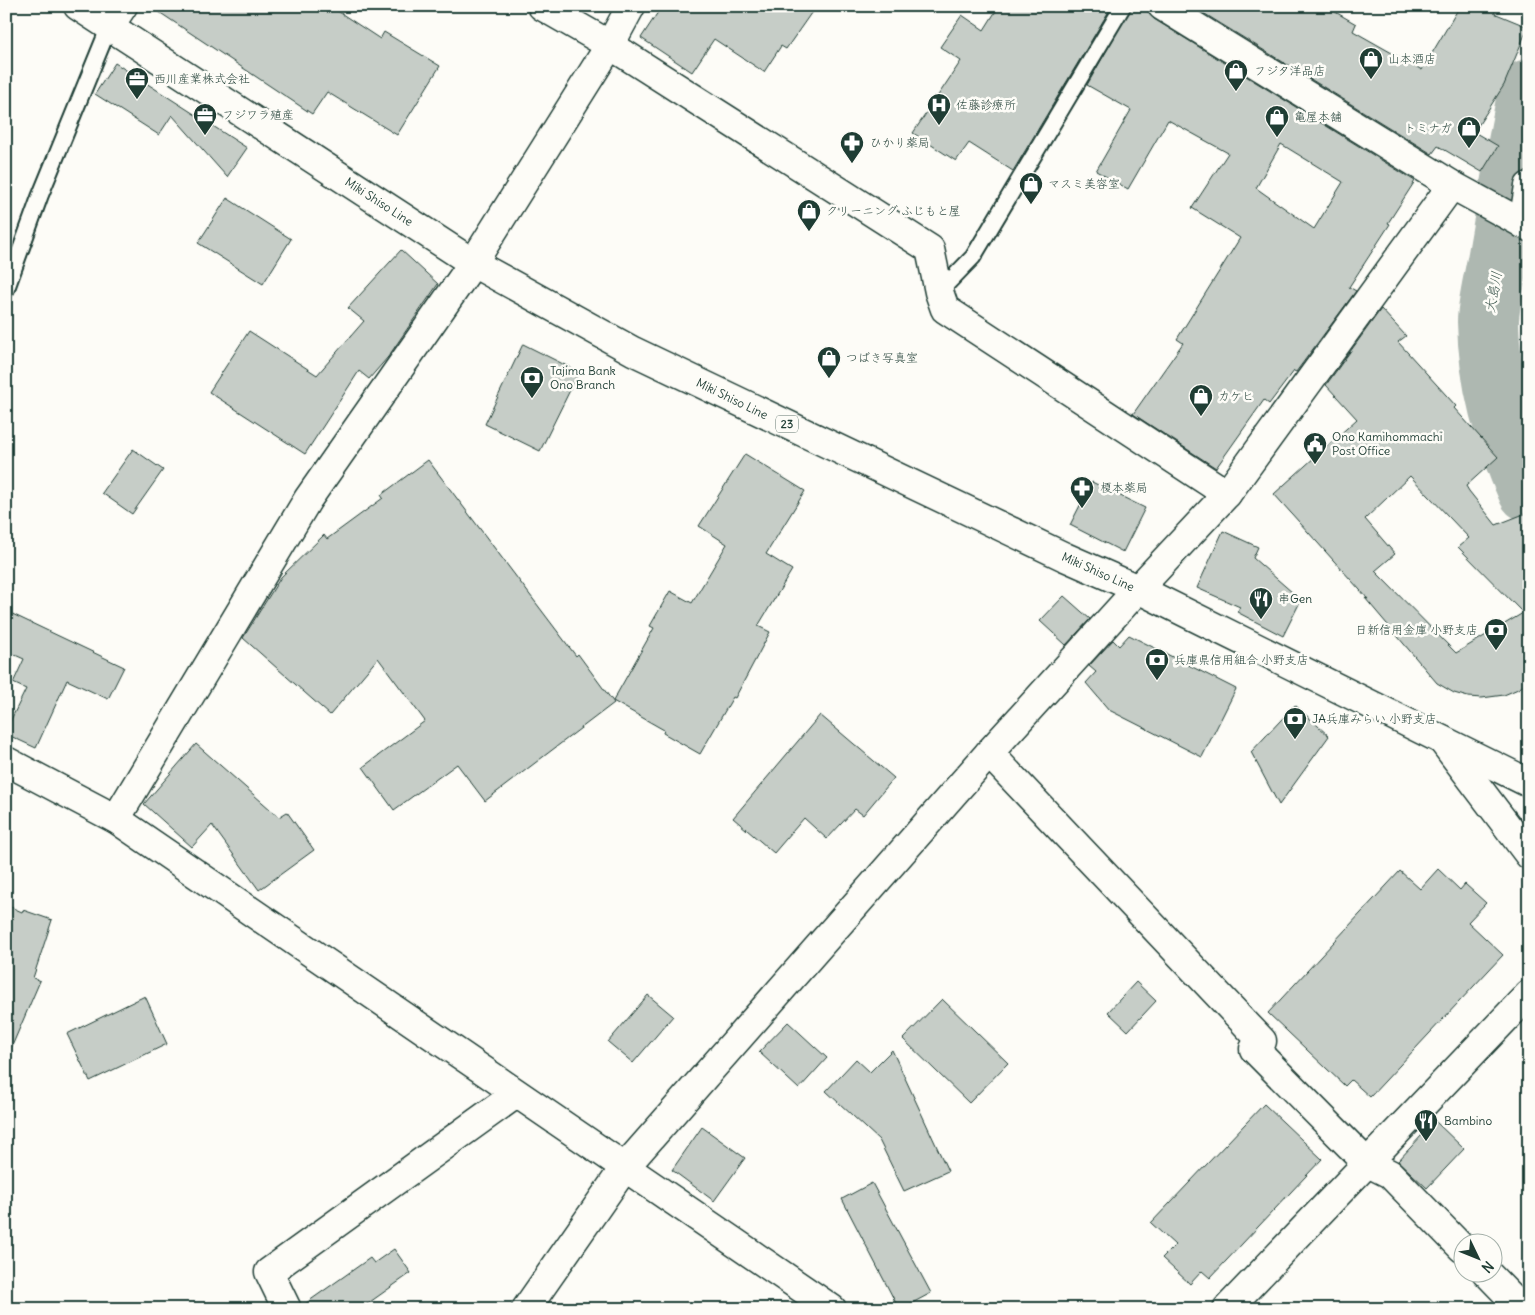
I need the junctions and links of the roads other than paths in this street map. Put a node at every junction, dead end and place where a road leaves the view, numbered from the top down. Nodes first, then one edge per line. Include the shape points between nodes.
1 (78, 6) edge
2 (542, 6) edge
3 (631, 6) edge
4 (1123, 6) edge
5 (1162, 6) edge
6 (116, 16) edge
7 (610, 45) junction
8 (1452, 185) junction
9 (1529, 186) edge
10 (1526, 225) edge
11 (473, 263) junction
12 (6, 290) edge
13 (940, 292) junction
14 (1227, 494) junction
15 (1138, 589) junction
16 (1442, 740) junction
17 (989, 753) junction
18 (6, 761) edge
19 (1529, 783) edge
20 (116, 819) junction
21 (1529, 855) edge
22 (1529, 994) edge
23 (516, 1094) junction
24 (1366, 1162) junction
25 (625, 1167) junction
26 (1452, 1238) edge
27 (1496, 1282) edge
28 (287, 1309) edge
29 (526, 1309) edge
30 (832, 1309) edge
31 (1227, 1309) edge
32 (1522, 1309) edge

1 - 6 street, Miki Shiso Line / 23
2 - 7 street
3 - 7 street
4 - 13 lane via 973,257
5 - 8 street
6 - 11 street, Miki Shiso Line / 23
6 - 12 lane via 40,196
7 - 11 street
7 - 13 street via 930,249
8 - 10 street
8 - 14 street
9 - 10 street
11 - 15 street, Miki Shiso Line / 23 via 633,351 1064,558
11 - 20 street via 308,499
13 - 14 street via 945,309
14 - 15 street
15 - 16 street, Miki Shiso Line / 23
15 - 17 street
16 - 19 street, Miki Shiso Line / 23
16 - 21 street
17 - 24 street via 1262,1042 1254,1049
17 - 25 street
18 - 20 street
20 - 23 street
22 - 24 street
23 - 25 street
23 - 28 street via 269,1272
24 - 26 street via 1390,1174
24 - 31 street
25 - 29 street
25 - 30 street
27 - 32 street

